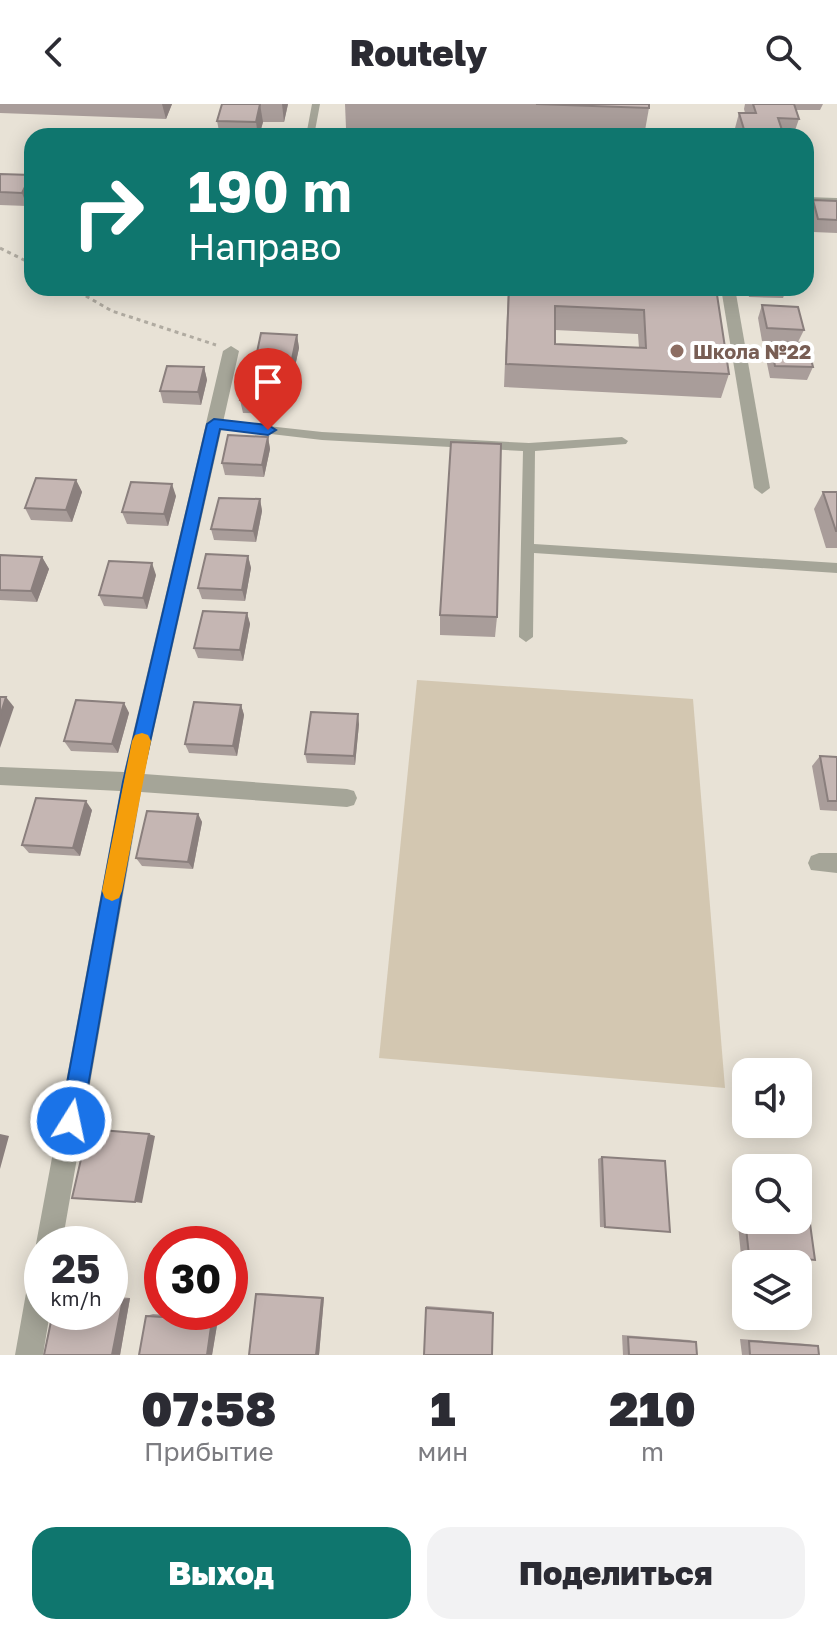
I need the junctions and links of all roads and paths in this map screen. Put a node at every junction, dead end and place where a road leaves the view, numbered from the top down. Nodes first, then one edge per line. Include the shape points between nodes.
1 (316, 104) edge
2 (312, 128) edge
3 (814, 201) edge
4 (837, 202) edge
5 (0, 248) edge
6 (24, 260) edge
7 (86, 296) edge
8 (729, 296) edge
9 (231, 351) joint
10 (214, 424) junction
11 (622, 441) dead end
12 (529, 447) junction
13 (762, 488) dead end
14 (527, 548) junction
15 (837, 568) edge
16 (526, 637) dead end
17 (0, 776) edge
18 (132, 782) junction
19 (347, 798) dead end
20 (52, 1226) edge
21 (33, 1330) edge
22 (29, 1355) edge

1 - 2 lane
3 - 4 street
5 - 6 path
7 - 9 path via 112,311
8 - 13 street
9 - 10 street
10 - 12 lane via 322,436
10 - 18 street
11 - 12 lane
12 - 14 lane
14 - 15 lane
14 - 16 lane
17 - 18 street
18 - 19 street
18 - 20 street
21 - 22 street

